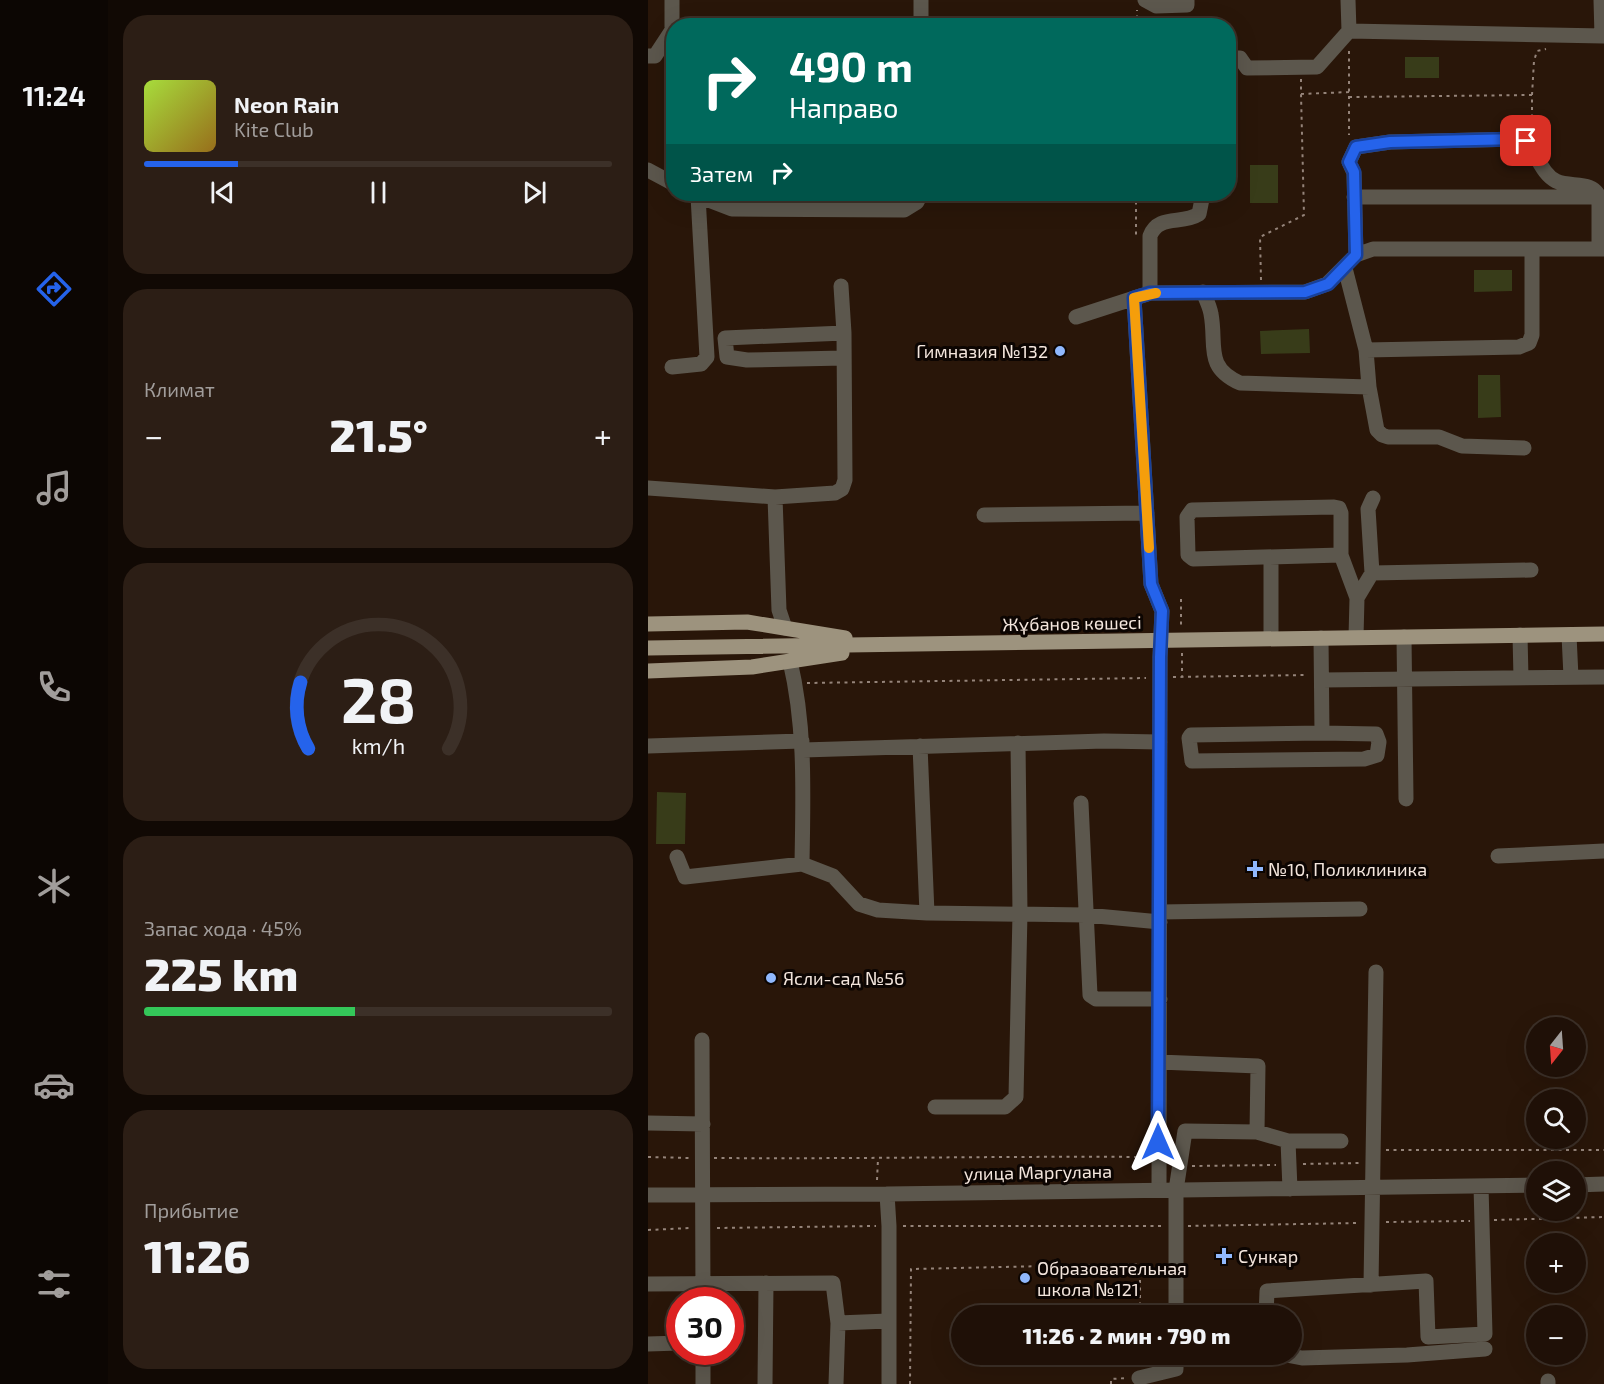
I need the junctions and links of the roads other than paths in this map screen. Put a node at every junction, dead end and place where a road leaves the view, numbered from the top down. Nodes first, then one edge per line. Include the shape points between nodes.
1 (672, 0) edge
2 (921, 0) edge
3 (1187, 0) edge
4 (1348, 0) edge
5 (1601, 0) edge
6 (1141, 4) edge
7 (673, 18) edge
8 (921, 18) edge
9 (1349, 31) junction
10 (1603, 36) edge
11 (666, 38) edge
12 (648, 56) edge
13 (1236, 58) edge
14 (648, 170) edge
15 (666, 180) edge
16 (1354, 196) junction
17 (1599, 197) junction
18 (696, 201) edge
19 (714, 201) edge
20 (918, 201) edge
21 (1202, 201) edge
22 (1532, 249) junction
23 (1602, 249) edge
24 (1356, 255) junction
25 (1345, 268) junction
26 (841, 286) dead end
27 (1203, 292) junction
28 (1150, 293) junction
29 (1134, 298) junction
30 (1076, 317) dead end
31 (844, 333) junction
32 (1366, 350) junction
33 (844, 358) junction
34 (672, 367) dead end
35 (1369, 387) junction
36 (1524, 448) dead end
37 (648, 488) edge
38 (775, 497) junction
39 (1373, 498) dead end
40 (1147, 513) junction
41 (984, 515) dead end
42 (1341, 555) junction
43 (1271, 557) junction
44 (1531, 570) dead end
45 (1372, 573) junction
46 (1357, 598) junction
47 (648, 624) edge
48 (785, 628) junction
49 (1569, 634) junction
50 (1604, 634) edge
51 (1520, 635) junction
52 (1356, 637) junction
53 (1404, 637) junction
54 (1271, 638) junction
55 (1321, 638) junction
56 (1161, 641) junction
57 (890, 645) junction
58 (648, 648) edge
59 (790, 661) junction
60 (648, 671) edge
61 (1571, 677) junction
62 (1604, 677) edge
63 (1404, 678) junction
64 (1521, 678) junction
65 (1322, 680) junction
66 (1323, 733) junction
67 (1160, 742) junction
68 (1018, 743) junction
69 (803, 745) junction
70 (648, 746) edge
71 (920, 746) junction
72 (1406, 799) dead end
73 (1081, 803) dead end
74 (1604, 851) edge
75 (1498, 856) dead end
76 (677, 857) dead end
77 (802, 864) junction
78 (1360, 909) dead end
79 (927, 913) junction
80 (1020, 914) junction
81 (1086, 915) junction
82 (1160, 917) junction
83 (1376, 972) dead end
84 (1160, 999) junction
85 (702, 1040) dead end
86 (1159, 1062) junction
87 (935, 1107) dead end
88 (648, 1123) edge
89 (703, 1124) junction
90 (1257, 1132) junction
91 (1288, 1141) junction
92 (1341, 1141) dead end
93 (1604, 1184) edge
94 (1526, 1185) edge
95 (1586, 1185) edge
96 (1481, 1186) junction
97 (1371, 1188) junction
98 (1290, 1189) junction
99 (1159, 1190) junction
100 (1176, 1190) junction
101 (704, 1194) junction
102 (887, 1194) junction
103 (648, 1195) edge
104 (703, 1282) junction
105 (766, 1282) junction
106 (648, 1284) edge
107 (1371, 1285) junction
108 (703, 1287) edge
109 (1176, 1305) edge
110 (1266, 1305) edge
111 (888, 1321) junction
112 (838, 1323) junction
113 (666, 1343) edge
114 (648, 1344) edge
115 (1485, 1349) dead end
116 (1302, 1358) edge
117 (703, 1365) edge
118 (1176, 1365) edge
119 (1139, 1378) road end
120 (703, 1384) edge
121 (765, 1384) edge
122 (836, 1384) edge
123 (889, 1384) edge

1 - 7 street
2 - 8 street
3 - 6 street via 1187,5
4 - 9 street
5 - 10 street
9 - 10 street
9 - 13 street via 1317,67 1247,68
11 - 12 street via 655,56
14 - 15 street
16 - 17 street
16 - 17 street via 1354,172 1349,162 1356,147 1390,142 1518,139 1526,141 1547,175 1565,184 1591,187
16 - 24 street
17 - 23 street
18 - 34 street via 707,357 701,364
19 - 20 street via 732,208 904,210
21 - 28 street via 1199,214 1191,219 1160,222 1153,228
22 - 23 street
22 - 24 street via 1373,249
22 - 32 street via 1529,343 1519,347
24 - 25 street
25 - 27 street via 1328,284 1305,292
25 - 32 street
26 - 31 street
27 - 28 street
27 - 35 street via 1211,313 1217,365 1226,377 1240,383
28 - 29 street
29 - 30 street
29 - 40 street
31 - 33 street
31 - 33 street via 725,338 727,357
32 - 35 street
33 - 38 street via 842,489 835,493
35 - 36 street via 1377,430 1382,435 1439,437 1462,446
37 - 38 street
38 - 48 street via 780,610
39 - 45 street via 1368,509
40 - 41 street
40 - 56 street via 1151,584 1162,611
42 - 43 street
42 - 43 street via 1339,508 1189,513 1189,558
42 - 46 street
43 - 54 street
44 - 45 street
45 - 46 street
46 - 52 street
47 - 48 main road via 747,622
48 - 57 main road
49 - 50 main road, Жұбанов көшесі
49 - 51 main road, Жұбанов көшесі
49 - 61 street
51 - 53 main road, Жұбанов көшесі
51 - 64 street
52 - 53 main road, Жұбанов көшесі
52 - 55 main road, Жұбанов көшесі
53 - 63 street
54 - 55 main road, Жұбанов көшесі
54 - 56 main road, Жұбанов көшесі
55 - 65 street
56 - 57 main road, Жұбанов көшесі
56 - 67 street
57 - 58 main road, Жұбанов көшесі
57 - 59 main road
59 - 60 main road via 752,667
59 - 69 street
61 - 62 street
61 - 64 street
63 - 64 street
63 - 65 street
63 - 72 street
65 - 66 street
66 - 66 street via 1191,735 1190,752 1192,761 1364,759 1377,755 1376,734
67 - 68 street
67 - 82 street
68 - 71 street
68 - 80 street
69 - 70 street
69 - 71 street
69 - 77 street
71 - 79 street
73 - 81 street
74 - 75 street
76 - 77 street via 685,877
77 - 79 street via 832,876 859,904 878,910
78 - 82 street
79 - 80 street
80 - 81 street
80 - 87 street via 1016,1097 1005,1107
81 - 82 street
81 - 84 street via 1089,995 1096,999
82 - 84 street
83 - 97 street
84 - 86 street
85 - 89 street
86 - 90 street via 1258,1066
86 - 99 street
88 - 89 street
89 - 101 street
90 - 91 street
90 - 100 street via 1185,1131
91 - 92 street
91 - 98 street
93 - 95 street
94 - 96 street, улица Маргулана
96 - 97 street, улица Маргулана
96 - 107 street via 1485,1334 1428,1336 1426,1281
97 - 98 street, улица Маргулана
97 - 107 street
98 - 100 street, улица Маргулана
99 - 100 street, улица Маргулана
99 - 102 street, улица Маргулана
100 - 109 street
101 - 102 street, улица Маргулана
101 - 103 street, улица Маргулана
101 - 104 street
102 - 111 street
104 - 105 street
104 - 106 street
104 - 108 street
105 - 112 street via 833,1283
105 - 121 street
107 - 110 street via 1267,1291
111 - 112 street
111 - 123 street
112 - 122 street
113 - 114 street
115 - 116 street
117 - 120 street
118 - 119 street via 1176,1369

